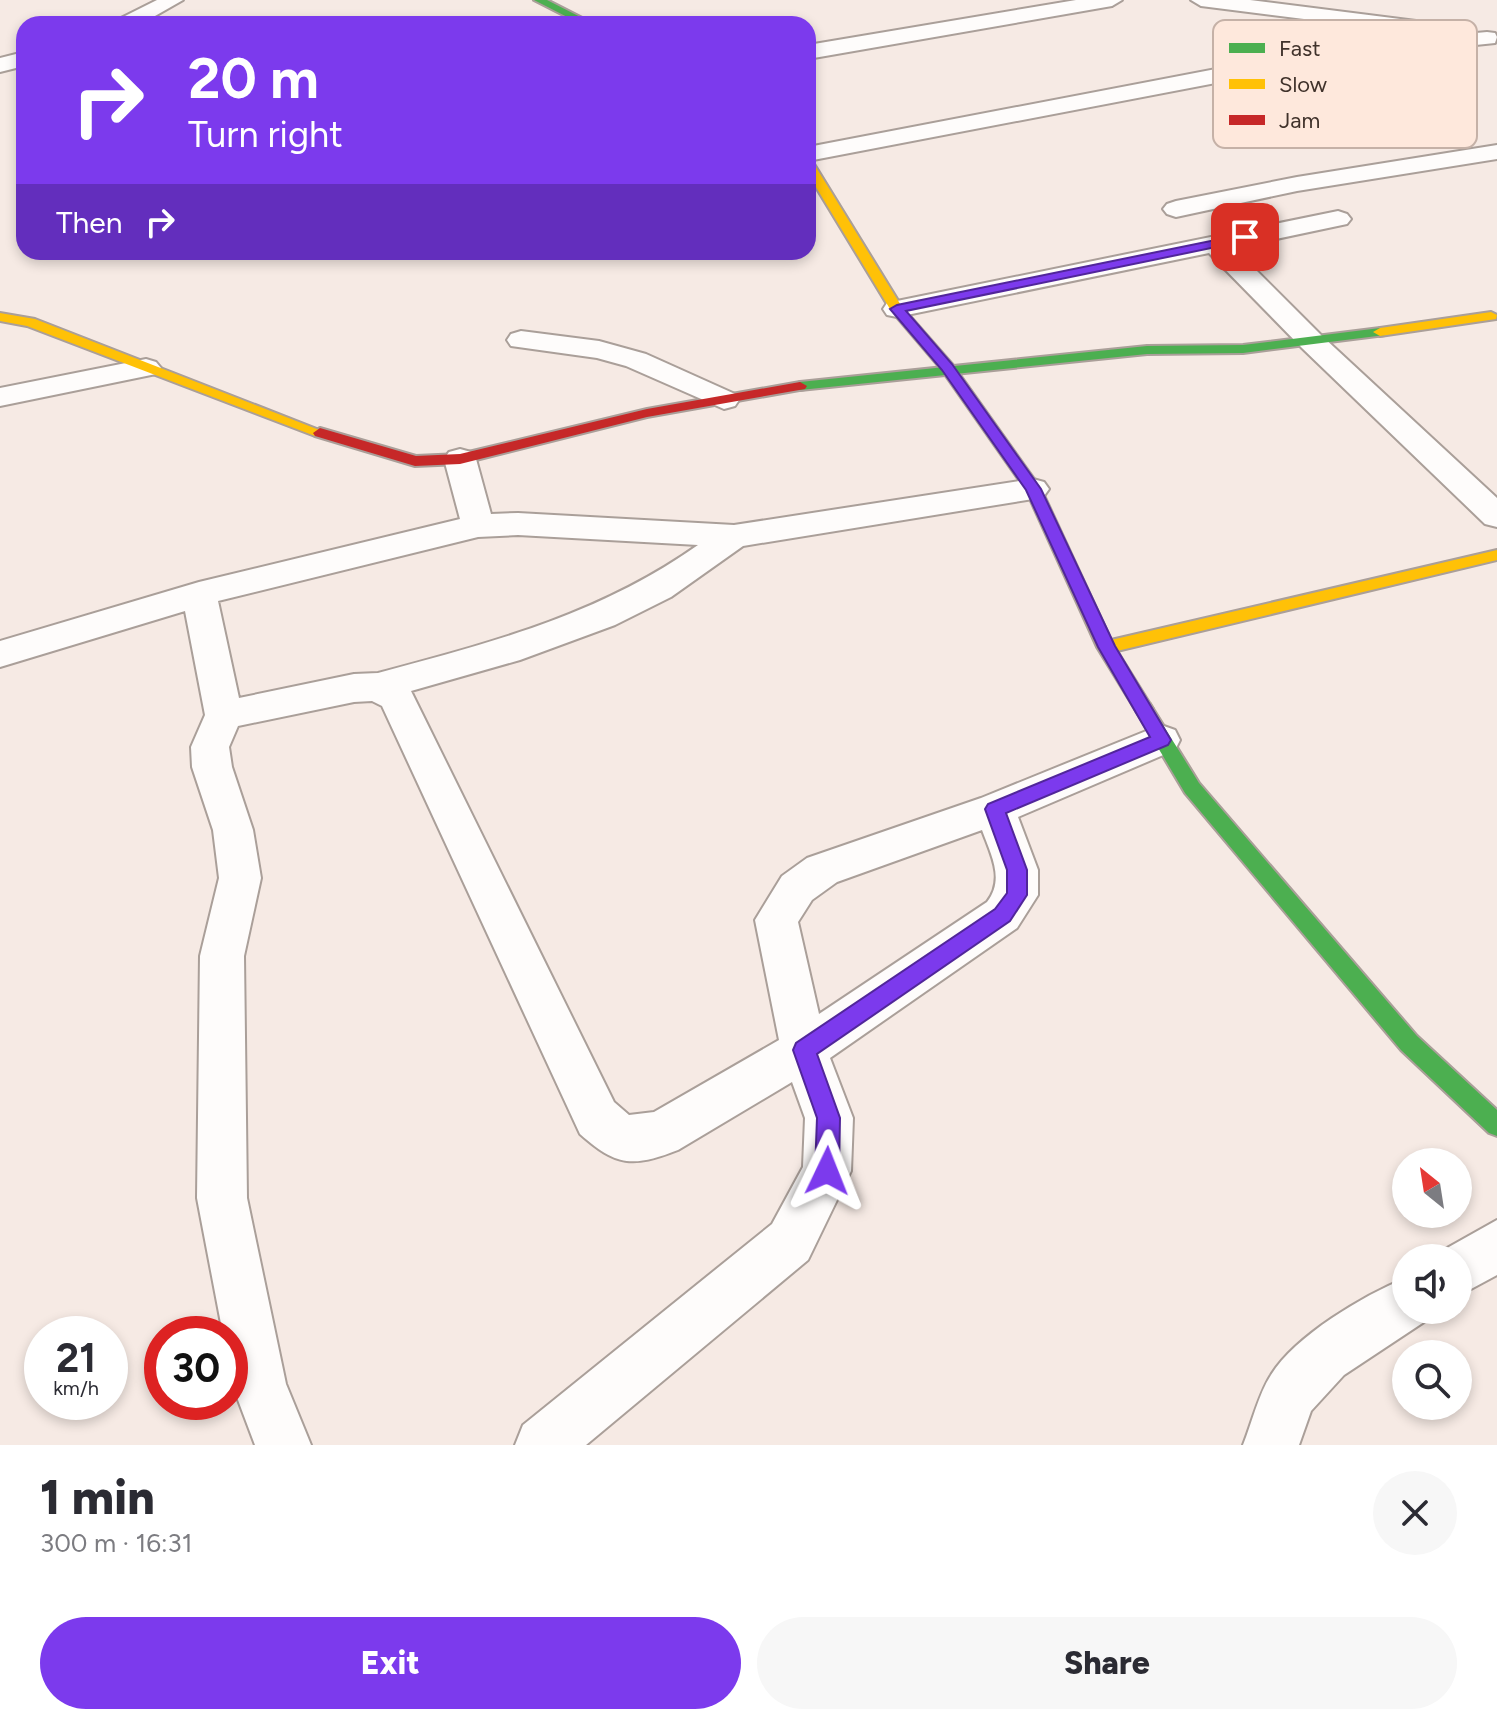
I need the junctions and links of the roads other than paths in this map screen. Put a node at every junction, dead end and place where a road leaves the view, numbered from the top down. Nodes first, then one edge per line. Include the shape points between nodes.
1 (173, 0) edge
2 (539, 0) edge
3 (1112, 0) edge
4 (1201, 0) edge
5 (1288, 6) edge
6 (140, 16) edge
7 (572, 16) edge
8 (1377, 20) edge
9 (816, 51) edge
10 (1213, 76) edge
11 (816, 152) edge
12 (1497, 152) edge
13 (816, 177) edge
14 (1176, 209) dead end
15 (1338, 219) dead end
16 (1215, 244) junction
17 (897, 309) junction
18 (1491, 316) dead end
19 (0, 317) edge
20 (521, 340) dead end
21 (1312, 342) junction
22 (947, 367) junction
23 (146, 368) junction
24 (0, 397) edge
25 (724, 400) junction
26 (460, 459) junction
27 (1033, 489) junction
28 (1497, 516) edge
29 (478, 526) junction
30 (734, 536) junction
31 (1495, 557) edge
32 (199, 594) junction
33 (1106, 647) junction
34 (0, 654) edge
35 (378, 687) junction
36 (224, 715) junction
37 (1161, 740) junction
38 (995, 809) junction
39 (804, 1050) junction
40 (1497, 1125) edge
41 (1497, 1245) edge
42 (1472, 1261) edge
43 (1392, 1313) edge
44 (283, 1445) edge
45 (543, 1445) edge
46 (1271, 1445) edge

1 - 6 street
2 - 7 street
3 - 9 street
4 - 5 street
5 - 8 street
10 - 11 street
12 - 14 street
13 - 17 street
15 - 16 street
16 - 17 street
16 - 21 street
17 - 22 street
18 - 21 street
19 - 23 street via 30,322
20 - 25 street via 636,360
21 - 22 street
21 - 28 street
22 - 25 street
22 - 27 street
23 - 24 street
23 - 26 street via 360,447 415,461
25 - 26 street via 647,413
26 - 29 street
27 - 30 street
27 - 33 street
29 - 30 street
29 - 32 street
30 - 35 street via 632,603 509,650
31 - 33 street
32 - 34 street
32 - 36 street
33 - 37 street
35 - 36 street
35 - 39 street via 396,697 597,1118 621,1139 661,1134
36 - 44 street via 210,747 240,878 222,956 222,1198 259,1384
37 - 38 street
37 - 40 street via 1192,788 1409,1043
38 - 39 street via 1017,870 1017,895 1002,915
38 - 39 street via 822,870 797,888 776,920
39 - 45 street via 829,1118 827,1171 790,1242
41 - 42 street
43 - 46 street via 1325,1356 1290,1394

